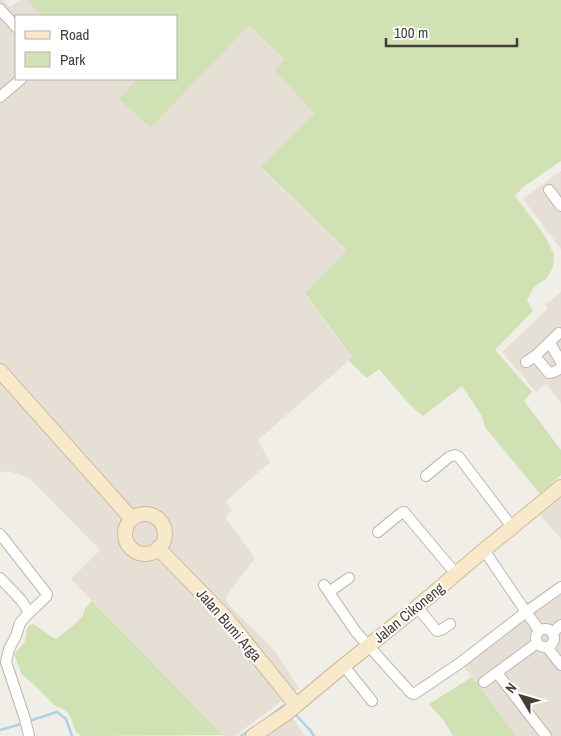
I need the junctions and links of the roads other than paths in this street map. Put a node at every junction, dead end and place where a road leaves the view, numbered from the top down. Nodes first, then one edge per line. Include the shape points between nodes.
1 (2, 15) edge
2 (15, 26) edge
3 (20, 80) edge
4 (0, 97) edge
5 (549, 190) dead end
6 (561, 206) edge
7 (559, 333) dead end
8 (550, 342) junction
9 (561, 362) edge
10 (561, 368) edge
11 (0, 371) edge
12 (426, 476) dead end
13 (560, 489) edge
14 (132, 519) junction
15 (512, 527) junction
16 (378, 532) dead end
17 (0, 534) edge
18 (158, 548) junction
19 (484, 550) junction
20 (456, 574) junction
21 (0, 578) edge
22 (349, 578) dead end
23 (561, 587) edge
24 (417, 607) junction
25 (29, 612) junction
26 (526, 612) junction
27 (450, 624) dead end
28 (561, 625) edge
29 (539, 630) junction
30 (552, 632) junction
31 (542, 645) junction
32 (369, 646) junction
33 (4, 655) edge
34 (561, 665) edge
35 (344, 666) junction
36 (497, 673) junction
37 (484, 682) dead end
38 (372, 701) dead end
39 (296, 705) junction
40 (28, 728) edge
41 (258, 735) edge
42 (546, 736) edge

1 - 2 street
3 - 4 street
5 - 6 street
7 - 8 street
8 - 9 street
8 - 10 street via 530,359 549,373
11 - 14 street
12 - 15 street via 449,457 459,457
13 - 15 street, Jalan Cikoneng
14 - 18 street via 149,514 160,521 165,533
14 - 18 street via 125,532 132,550 144,554
15 - 19 street, Jalan Cikoneng
16 - 20 street via 404,512
17 - 25 street via 47,594
18 - 39 street, Jalan Bumi Arga via 227,619
19 - 20 street, Jalan Cikoneng
19 - 26 street
20 - 24 street, Jalan Cikoneng
21 - 25 street
22 - 32 street via 327,588
23 - 26 street
24 - 27 street via 437,631
24 - 32 street, Jalan Cikoneng
25 - 33 street
26 - 29 street
26 - 32 street via 414,694
28 - 30 street
29 - 30 street
29 - 31 street via 536,636
30 - 31 street via 553,643
31 - 34 street
31 - 36 street
32 - 35 street, Jalan Cikoneng
33 - 40 street
35 - 38 street
35 - 39 street, Jalan Cikoneng
36 - 37 street
36 - 42 street
39 - 41 street, Jalan Cikoneng

